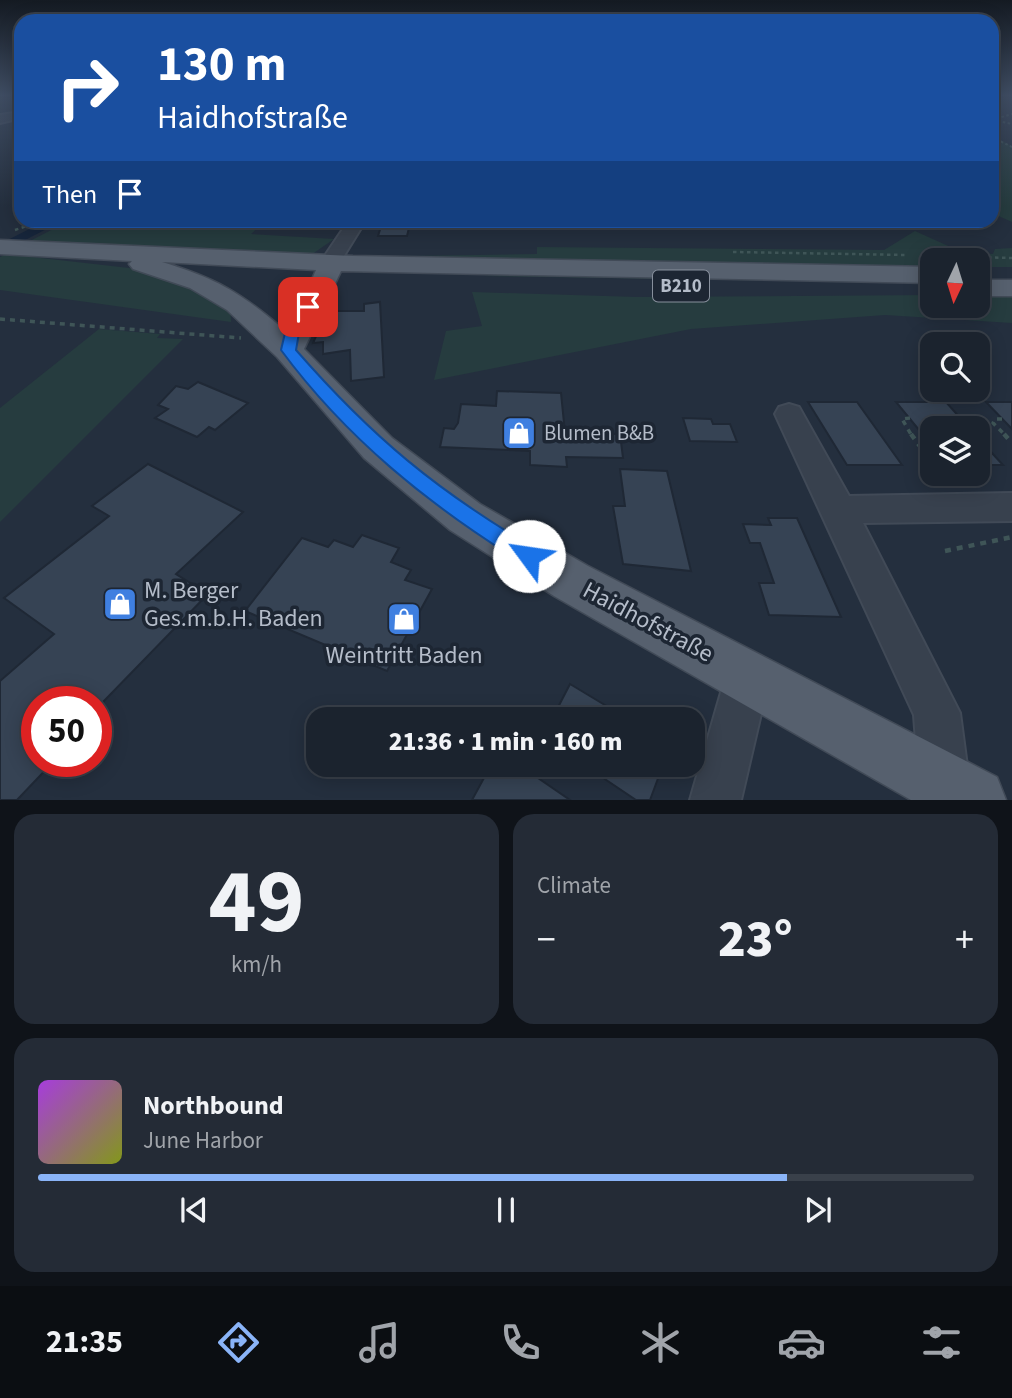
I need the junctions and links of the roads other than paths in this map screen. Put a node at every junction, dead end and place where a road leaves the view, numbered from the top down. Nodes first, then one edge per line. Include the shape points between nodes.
1 (353, 228) edge
2 (5, 243) edge
3 (57, 252) junction
4 (333, 263) junction
5 (142, 264) junction
6 (1012, 274) edge
7 (920, 275) edge
8 (990, 275) edge
9 (382, 277) junction
10 (920, 288) edge
11 (990, 288) edge
12 (1012, 288) edge
13 (308, 307) junction
14 (282, 344) junction
15 (789, 414) dead end
16 (1012, 508) edge
17 (839, 510) junction
18 (748, 676) junction
19 (959, 790) edge
20 (715, 800) edge

1 - 4 street
2 - 3 main road, B210
3 - 4 main road, B210
3 - 5 main road, B210
4 - 5 main road, B210
4 - 7 main road, B210
4 - 9 main road, B210
4 - 13 main road
4 - 14 main road via 284,318
5 - 14 main road, Haidhofstraße via 224,295
6 - 8 main road
9 - 10 main road, B210
9 - 13 main road via 338,288
11 - 12 main road
13 - 14 main road
14 - 18 main road, Haidhofstraße via 378,448 465,517 571,581
15 - 17 street
16 - 17 street
17 - 19 street via 937,713
18 - 19 main road, Haidhofstraße
18 - 20 street

